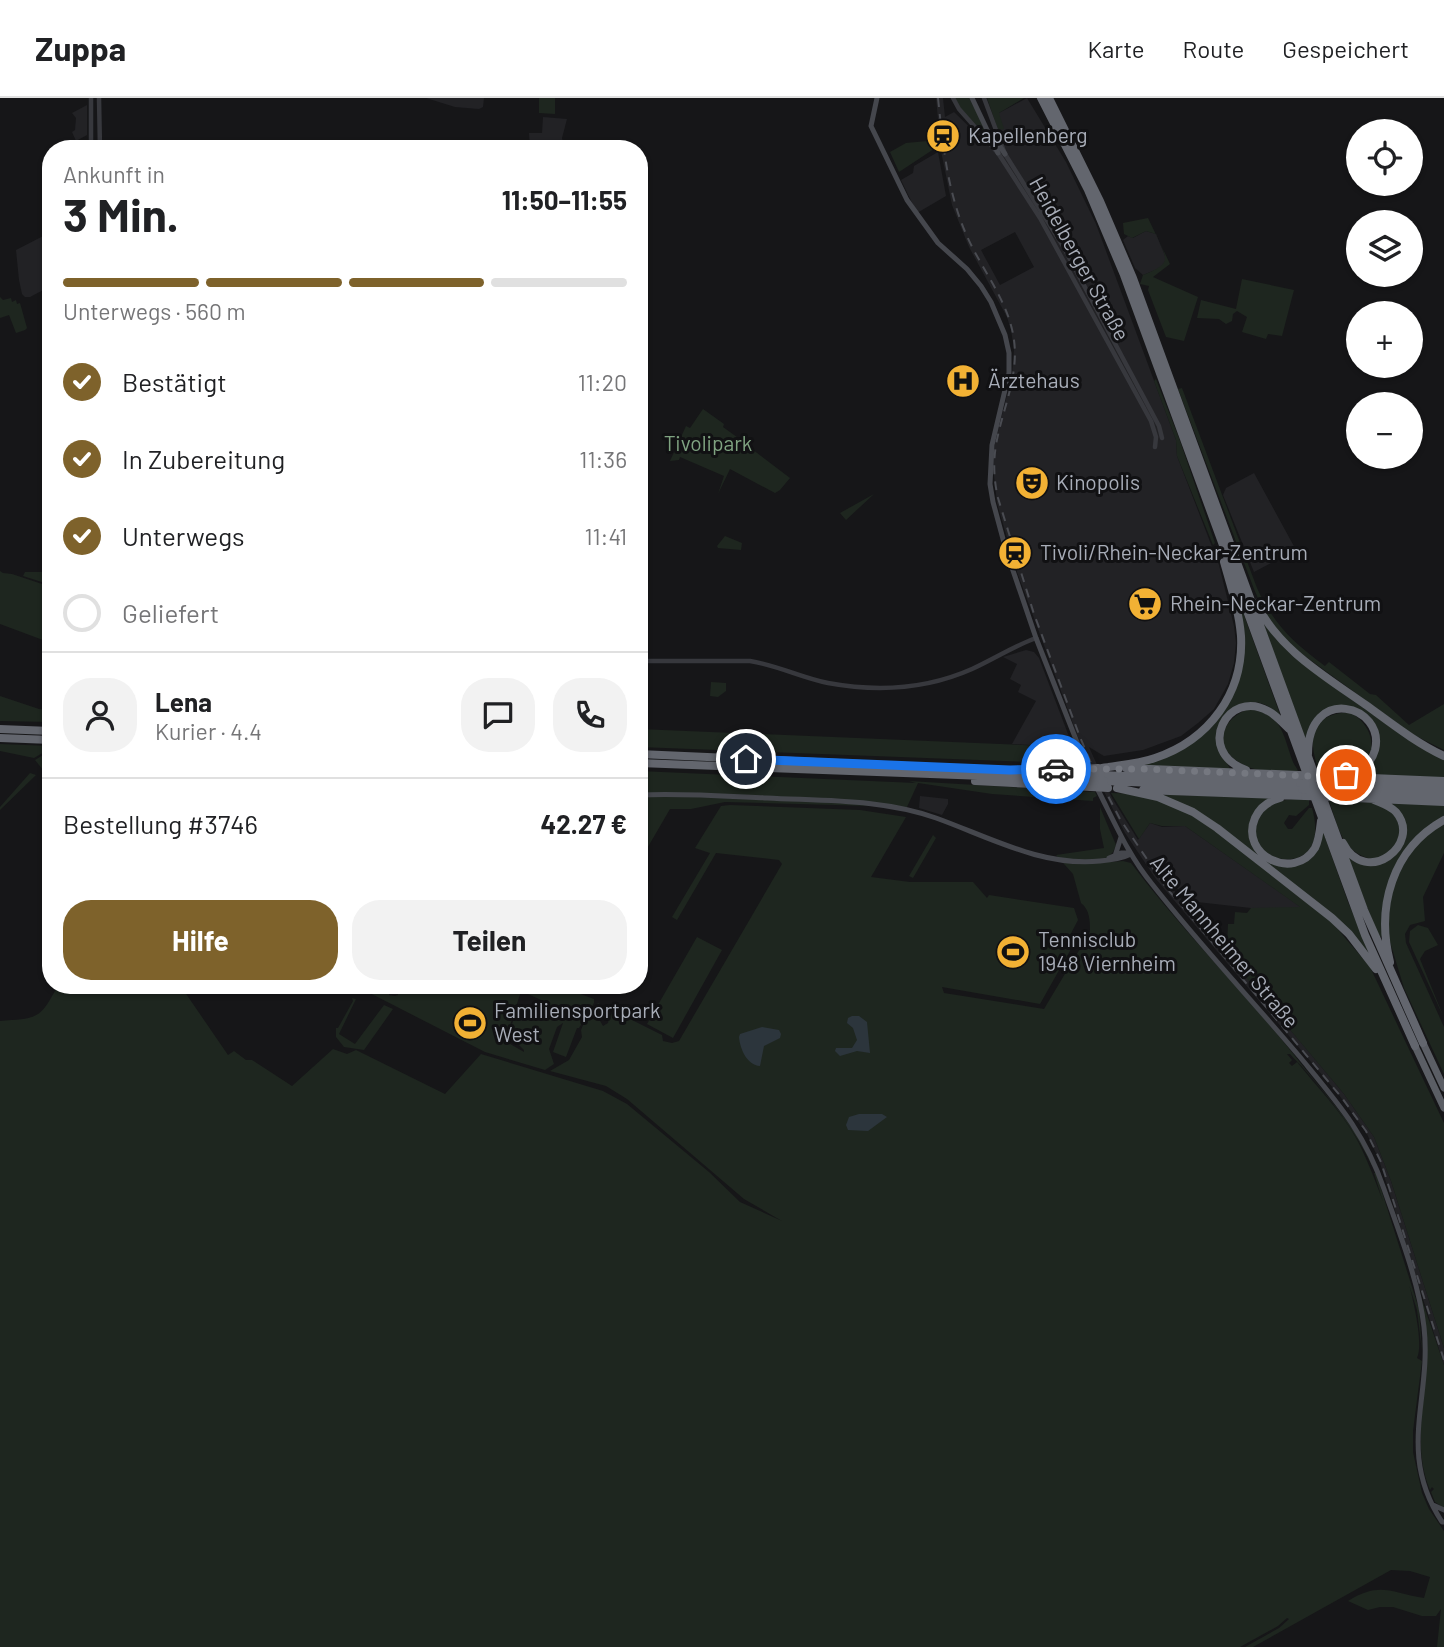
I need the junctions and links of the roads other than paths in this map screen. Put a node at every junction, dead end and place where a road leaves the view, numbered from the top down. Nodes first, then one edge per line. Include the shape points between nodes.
1 (91, 98) edge
2 (99, 98) edge
3 (879, 98) edge
4 (953, 98) edge
5 (972, 98) edge
6 (984, 98) edge
7 (1035, 98) edge
8 (1041, 98) edge
9 (1049, 98) edge
10 (91, 140) edge
11 (100, 140) edge
12 (1064, 142) junction
13 (1002, 154) junction
14 (1162, 438) dead end
15 (1155, 447) dead end
16 (1216, 524) junction
17 (1237, 564) junction
18 (1037, 641) junction
19 (648, 661) edge
20 (0, 729) edge
21 (1290, 730) junction
22 (42, 731) edge
23 (0, 738) edge
24 (42, 740) edge
25 (648, 754) edge
26 (1444, 756) edge
27 (1308, 759) junction
28 (648, 763) edge
29 (1256, 774) junction
30 (1097, 778) junction
31 (1444, 781) edge
32 (1328, 785) junction
33 (1301, 786) junction
34 (1444, 789) edge
35 (648, 795) edge
36 (1295, 795) junction
37 (1444, 796) edge
38 (1372, 799) junction
39 (1444, 802) edge
40 (1322, 818) junction
41 (1444, 820) edge
42 (1334, 828) junction
43 (1121, 837) junction
44 (1130, 854) junction
45 (1115, 856) junction
46 (1102, 860) junction
47 (1387, 984) junction
48 (1399, 992) junction
49 (1419, 1045) junction
50 (1444, 1088) edge
51 (1444, 1108) edge
52 (1434, 1506) junction
53 (1444, 1510) edge
54 (1443, 1522) edge

1 - 10 street
2 - 11 street
3 - 18 main road, Alte Mannheimer Straße via 871,122 906,201 984,291 1007,345 1007,382 992,445 991,493
4 - 13 street, Heidelberger Straße
5 - 13 main road
6 - 13 street
7 - 12 highway
8 - 12 highway
9 - 17 highway via 1133,278
12 - 16 highway via 1124,275
13 - 14 street, Heidelberger Straße via 1063,246
13 - 15 street, Heidelberger Straße via 1145,410 1155,431
16 - 21 highway
16 - 30 highway via 1241,638 1239,669 1230,695 1208,727 1185,745
17 - 26 highway via 1264,620 1288,648
17 - 27 highway
18 - 19 street via 940,680 907,687 825,682 750,661
18 - 30 main road, Alte Mannheimer Straße via 1078,748
20 - 22 highway
21 - 29 highway via 1258,707 1244,707 1227,717 1219,735 1224,755
21 - 40 highway
23 - 24 highway
25 - 30 highway
27 - 32 highway via 1309,736 1320,717 1337,709 1367,719 1376,741 1372,756 1359,771
27 - 42 highway
28 - 30 highway via 923,775 974,782
29 - 30 highway
29 - 33 highway
30 - 33 highway
30 - 36 highway
30 - 43 main road, Alte Mannheimer Straße
30 - 47 highway via 1175,803 1217,828 1349,934
31 - 32 highway
32 - 33 highway, bridge
32 - 33 highway, bridge
32 - 34 highway
32 - 37 highway
32 - 38 highway
33 - 36 highway
35 - 46 main road via 874,803 934,817 1048,859
36 - 40 highway via 1271,801 1256,815 1252,836 1265,858 1285,864 1305,858 1317,843
38 - 39 highway
38 - 42 highway via 1390,807 1401,821 1401,839 1391,855 1376,862 1361,861 1347,850
40 - 47 highway
41 - 48 highway via 1408,851 1389,886 1384,924
42 - 48 highway
43 - 44 main road, Alte Mannheimer Straße
43 - 45 main road
44 - 45 main road
44 - 46 main road
44 - 52 main road, Alte Mannheimer Straße via 1342,1107 1370,1151 1418,1295 1425,1340 1417,1444 1421,1477
45 - 46 main road
47 - 49 highway
48 - 49 highway
49 - 50 highway
49 - 51 highway
52 - 53 main road
52 - 54 main road, Alte Mannheimer Straße

